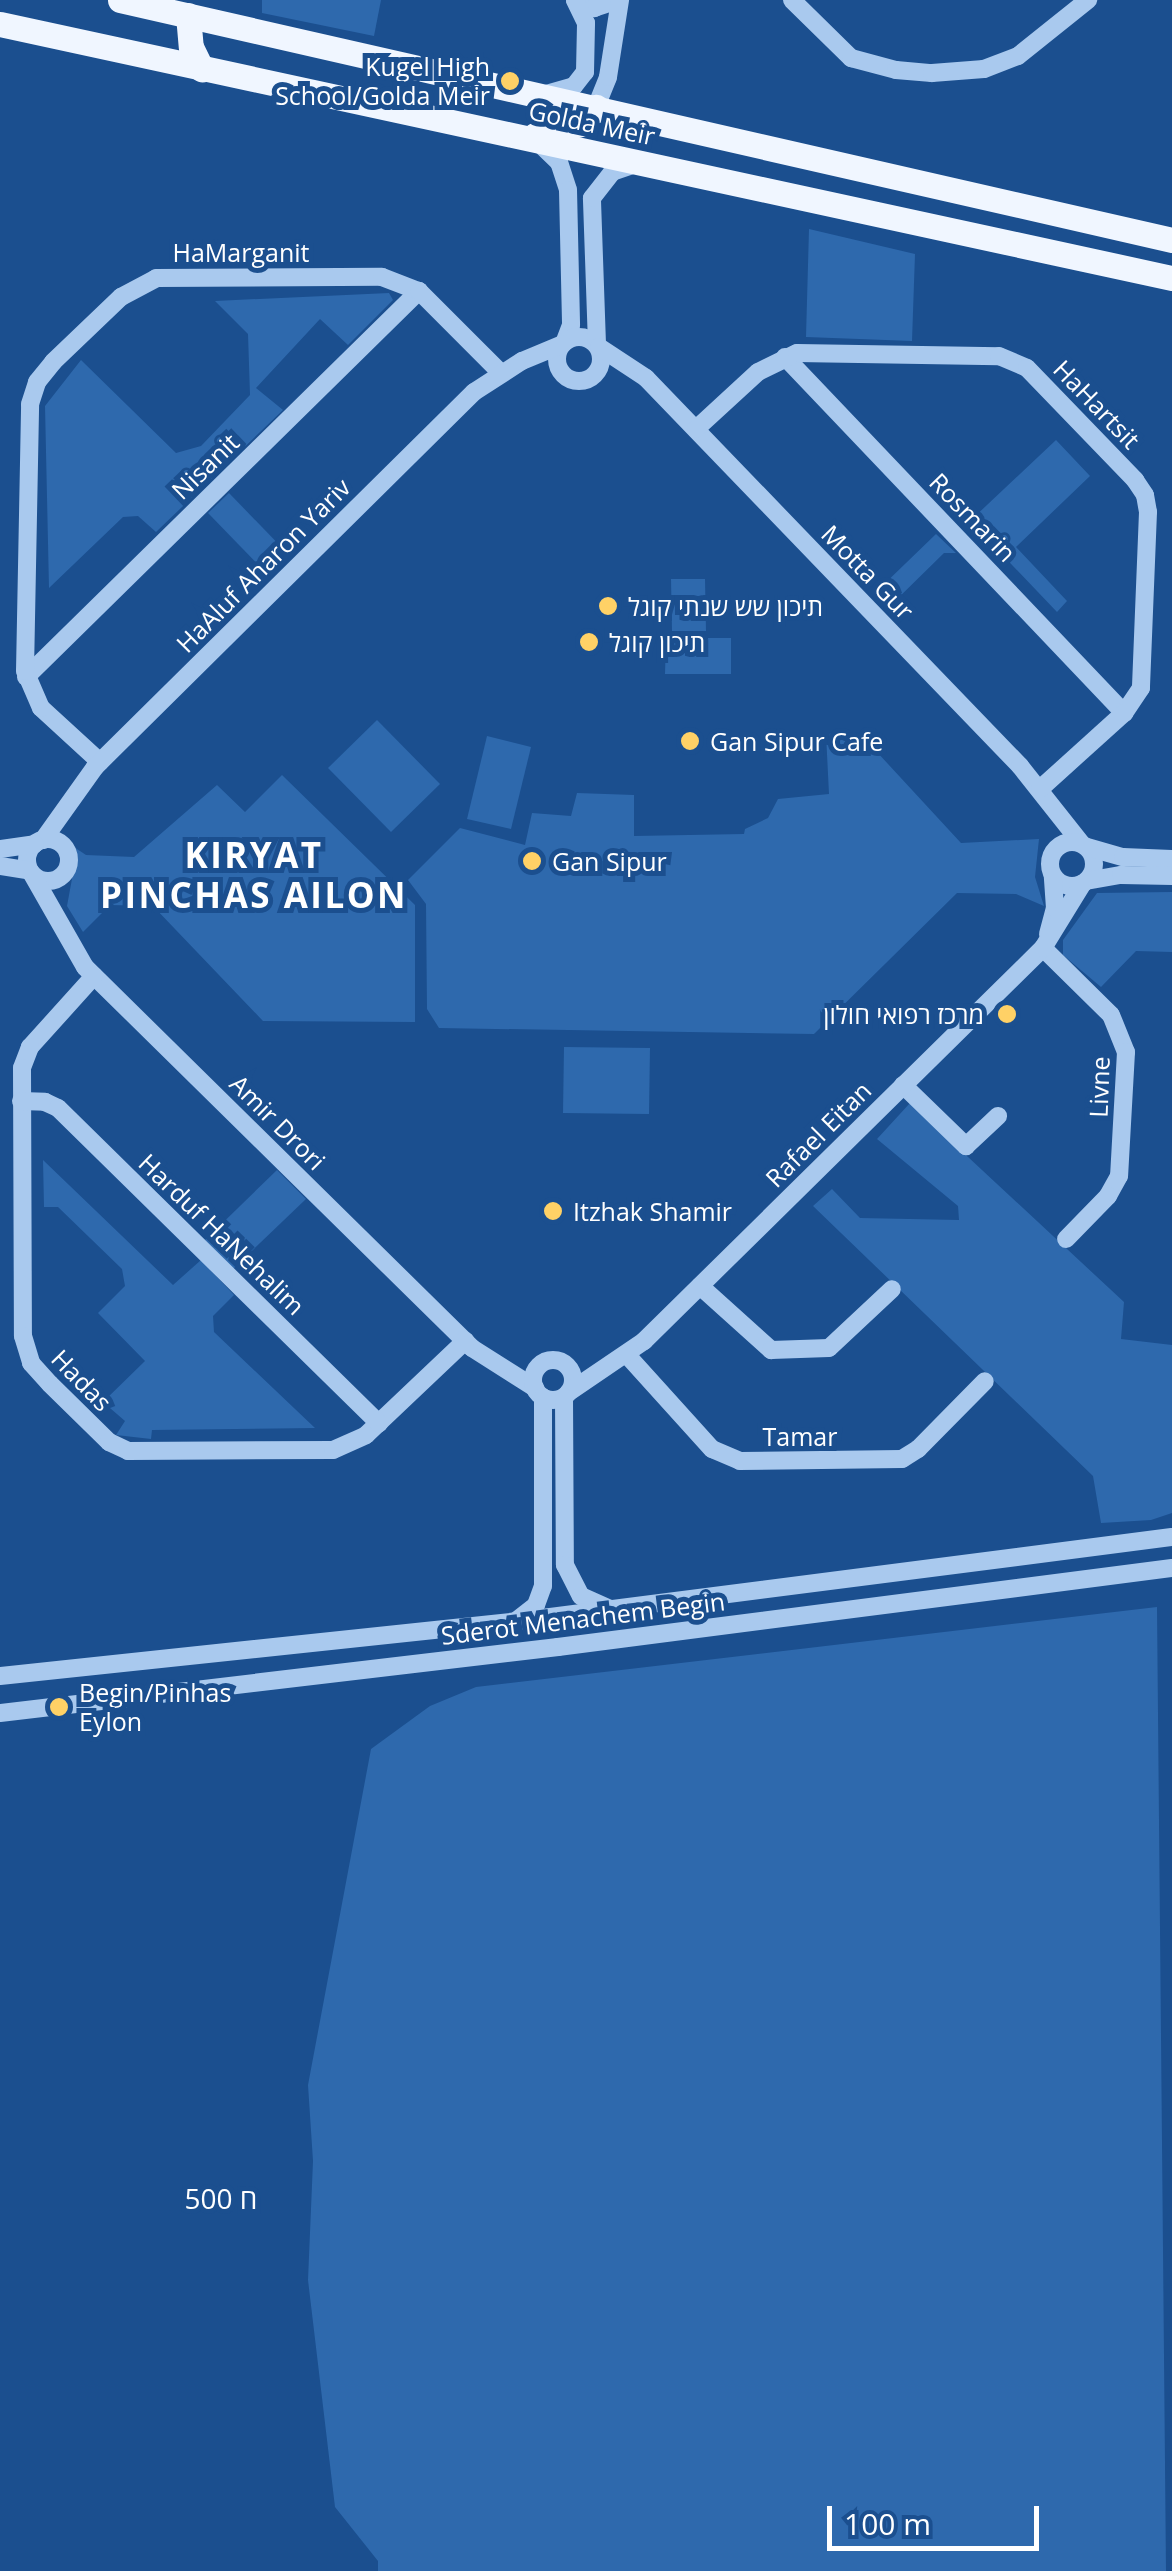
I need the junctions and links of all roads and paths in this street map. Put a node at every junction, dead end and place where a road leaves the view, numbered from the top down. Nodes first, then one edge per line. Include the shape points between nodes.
1 (120, 0) edge
2 (575, 0) edge
3 (619, 0) edge
4 (792, 0) edge
5 (1088, 0) edge
6 (188, 15) junction
7 (0, 24) edge
8 (202, 70) junction
9 (608, 76) junction
10 (542, 95) junction
11 (596, 106) junction
12 (624, 113) junction
13 (527, 139) junction
14 (635, 164) junction
15 (1172, 240) edge
16 (1172, 278) edge
17 (419, 291) junction
18 (564, 343) junction
19 (598, 346) junction
20 (785, 357) junction
21 (503, 372) junction
22 (562, 373) junction
23 (646, 378) junction
24 (588, 379) junction
25 (696, 429) junction
26 (26, 677) junction
27 (1124, 713) junction
28 (100, 762) junction
29 (1045, 796) junction
30 (68, 807) junction
31 (39, 842) junction
32 (1084, 845) junction
33 (0, 848) edge
34 (66, 850) junction
35 (1051, 855) junction
36 (1172, 859) edge
37 (0, 866) edge
38 (31, 872) junction
39 (66, 872) junction
40 (1052, 876) junction
41 (1172, 876) edge
42 (1085, 882) junction
43 (60, 923) junction
44 (1043, 948) junction
45 (94, 976) junction
46 (904, 1085) junction
47 (22, 1101) junction
48 (998, 1116) dead end
49 (1066, 1239) dead end
50 (700, 1286) junction
51 (892, 1289) dead end
52 (469, 1345) junction
53 (627, 1355) junction
54 (543, 1364) junction
55 (564, 1364) junction
56 (985, 1380) dead end
57 (539, 1392) junction
58 (566, 1394) junction
59 (379, 1423) junction
60 (1172, 1537) edge
61 (1172, 1568) edge
62 (619, 1609) junction
63 (513, 1622) junction
64 (0, 1676) edge
65 (0, 1713) edge

1 - 6 main road, Golda Meir
2 - 3 street via 594,8
2 - 10 street via 586,23 584,72 574,86
3 - 9 street
4 - 5 street via 852,58 932,73 984,69 1018,56
6 - 8 main road
6 - 10 main road, Golda Meir
7 - 8 main road, Golda Meir
8 - 13 main road, Golda Meir
9 - 11 street
9 - 12 street via 608,99
10 - 11 main road, Golda Meir
11 - 12 main road, Golda Meir
11 - 13 main road via 581,124
12 - 15 main road, Golda Meir
13 - 14 main road, Golda Meir
13 - 18 street via 559,162 568,190 571,325
14 - 16 main road, Golda Meir
14 - 19 street via 612,172 592,198
17 - 21 street, HaMarganit
17 - 26 street, Nisanit
17 - 26 street, HaMarganit via 382,277 156,278 125,294 53,362 30,404
18 - 19 street via 585,337
18 - 21 street, HaAluf Aharon Yariv
18 - 22 street via 557,360
19 - 23 street, Motta Gur
19 - 24 street via 600,368
20 - 25 street, HaHartsit via 758,372
20 - 27 street, Rosmarin
20 - 27 street, HaHartsit via 818,351 1011,358 1135,480 1148,512 1143,676
21 - 22 street via 540,364
21 - 28 street, HaAluf Aharon Yariv via 474,392
22 - 24 street
23 - 24 street via 620,372
23 - 25 street, Motta Gur
25 - 29 street, Motta Gur
26 - 28 street via 41,708
27 - 29 street, HaHartsit
28 - 30 street, HaAluf Aharon Yariv
29 - 32 street, Motta Gur
29 - 35 street via 1055,827
30 - 31 street, HaAluf Aharon Yariv
30 - 34 street
31 - 33 street
31 - 34 street via 56,841
31 - 38 street via 27,858
32 - 35 street via 1063,843
32 - 36 street via 1123,857
32 - 42 street via 1094,866
34 - 39 street
35 - 40 street
37 - 38 street
38 - 39 street via 50,881
38 - 43 street, Amir Drori
39 - 43 street
40 - 42 street via 1066,886
40 - 44 street via 1055,908
41 - 42 street
42 - 44 street, Rafael Eitan
43 - 45 street, Amir Drori
44 - 46 street, Rafael Eitan
44 - 49 street, Livne via 1112,1015 1126,1052 1119,1176
45 - 47 street, Hadas via 28,1050
45 - 52 street, Amir Drori
46 - 48 street via 966,1146
46 - 50 street, Rafael Eitan
47 - 59 street, Harduf HaNehalim via 58,1108
47 - 59 street, Hadas via 27,1355 106,1440 141,1453 334,1450
50 - 51 street via 772,1350 829,1348
50 - 53 street, Rafael Eitan
52 - 54 street, Amir Drori via 510,1362
52 - 57 street, Amir Drori
52 - 59 street, Hadas
53 - 55 street
53 - 56 street, Tamar via 710,1446 740,1461 905,1458
53 - 58 street, Rafael Eitan
54 - 55 street
54 - 57 street via 534,1375
55 - 58 street via 572,1376
57 - 58 street
57 - 63 street via 543,1586 532,1610
58 - 62 street via 566,1565 581,1596
60 - 62 street, Sderot Menachem Begin
61 - 65 street, Sderot Menachem Begin
62 - 63 street, Sderot Menachem Begin
63 - 64 street, Sderot Menachem Begin

